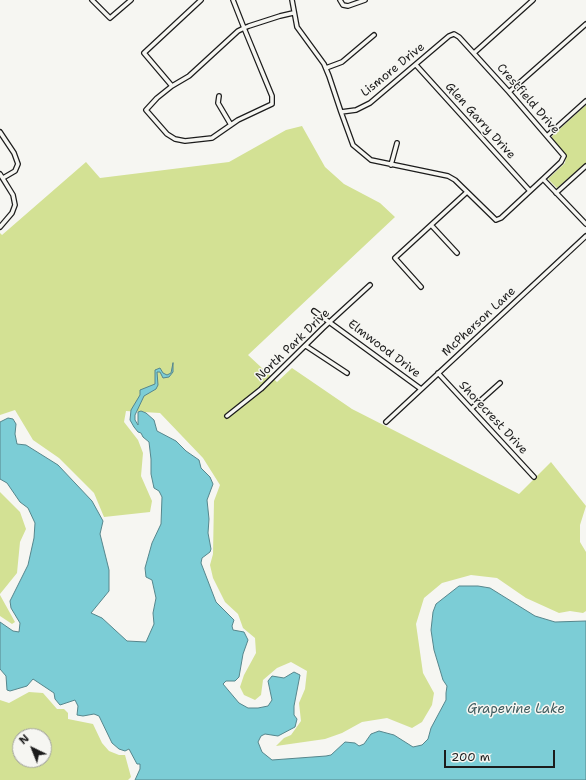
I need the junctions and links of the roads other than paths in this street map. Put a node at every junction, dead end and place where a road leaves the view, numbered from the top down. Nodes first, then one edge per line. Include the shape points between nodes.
1 (92, 0) edge
2 (130, 0) edge
3 (201, 0) edge
4 (233, 0) edge
5 (292, 0) edge
6 (340, 0) edge
7 (365, 0) edge
8 (533, 0) edge
9 (294, 13) junction
10 (586, 24) edge
11 (244, 28) junction
12 (454, 34) joint
13 (374, 35) dead end
14 (474, 53) junction
15 (416, 65) junction
16 (326, 68) junction
17 (172, 86) junction
18 (509, 92) junction
19 (219, 96) dead end
20 (586, 101) edge
21 (341, 112) junction
22 (231, 125) junction
23 (0, 132) edge
24 (547, 136) junction
25 (397, 143) dead end
26 (390, 165) junction
27 (586, 166) edge
28 (0, 174) edge
29 (3, 178) junction
30 (543, 179) junction
31 (530, 191) junction
32 (468, 192) junction
33 (556, 193) junction
34 (586, 224) edge
35 (432, 226) junction
36 (0, 227) edge
37 (586, 236) edge
38 (457, 253) dead end
39 (370, 285) dead end
40 (421, 287) dead end
41 (314, 311) dead end
42 (331, 322) junction
43 (306, 346) junction
44 (347, 373) dead end
45 (438, 374) junction
46 (500, 383) dead end
47 (421, 389) junction
48 (471, 409) junction
49 (227, 416) dead end
50 (386, 422) dead end
51 (534, 477) dead end

1 - 2 street via 110,18
3 - 17 street via 144,54
4 - 11 street
5 - 9 street
6 - 7 street via 343,5 348,6
8 - 14 street
9 - 11 street
9 - 16 street via 298,29
10 - 18 street
11 - 17 street via 227,40 189,76
11 - 22 street via 272,96 272,104
12 - 14 street, Crestfield Drive
12 - 15 street, Lismore Drive
13 - 16 street via 342,62
14 - 18 street, Crestfield Drive
15 - 21 street, Lismore Drive via 370,103 356,110
15 - 31 street, Glen Garry Drive
16 - 21 street
17 - 22 street via 146,110 167,134 178,140 212,138
18 - 24 street, Crestfield Drive
19 - 22 street via 218,103
20 - 24 street
21 - 26 street via 353,145 370,160
23 - 29 street via 18,164 14,171
24 - 30 street, Crestfield Drive via 564,156
25 - 26 street
26 - 32 street via 448,176
27 - 33 street
28 - 29 street
29 - 36 street via 13,195 15,205
30 - 31 street
30 - 33 street
31 - 32 street via 496,220
32 - 35 street
33 - 34 street
35 - 38 street
35 - 40 street via 395,258
37 - 45 street, McPherson Lane
39 - 42 street, North Park Drive
41 - 42 street, Elmwood Drive
42 - 43 street, North Park Drive
42 - 47 street, Elmwood Drive
43 - 44 street
43 - 49 street, North Park Drive via 261,390
45 - 47 street, McPherson Lane
45 - 48 street, Shorecrest Drive
46 - 48 street
47 - 50 street, McPherson Lane
48 - 51 street, Shorecrest Drive

